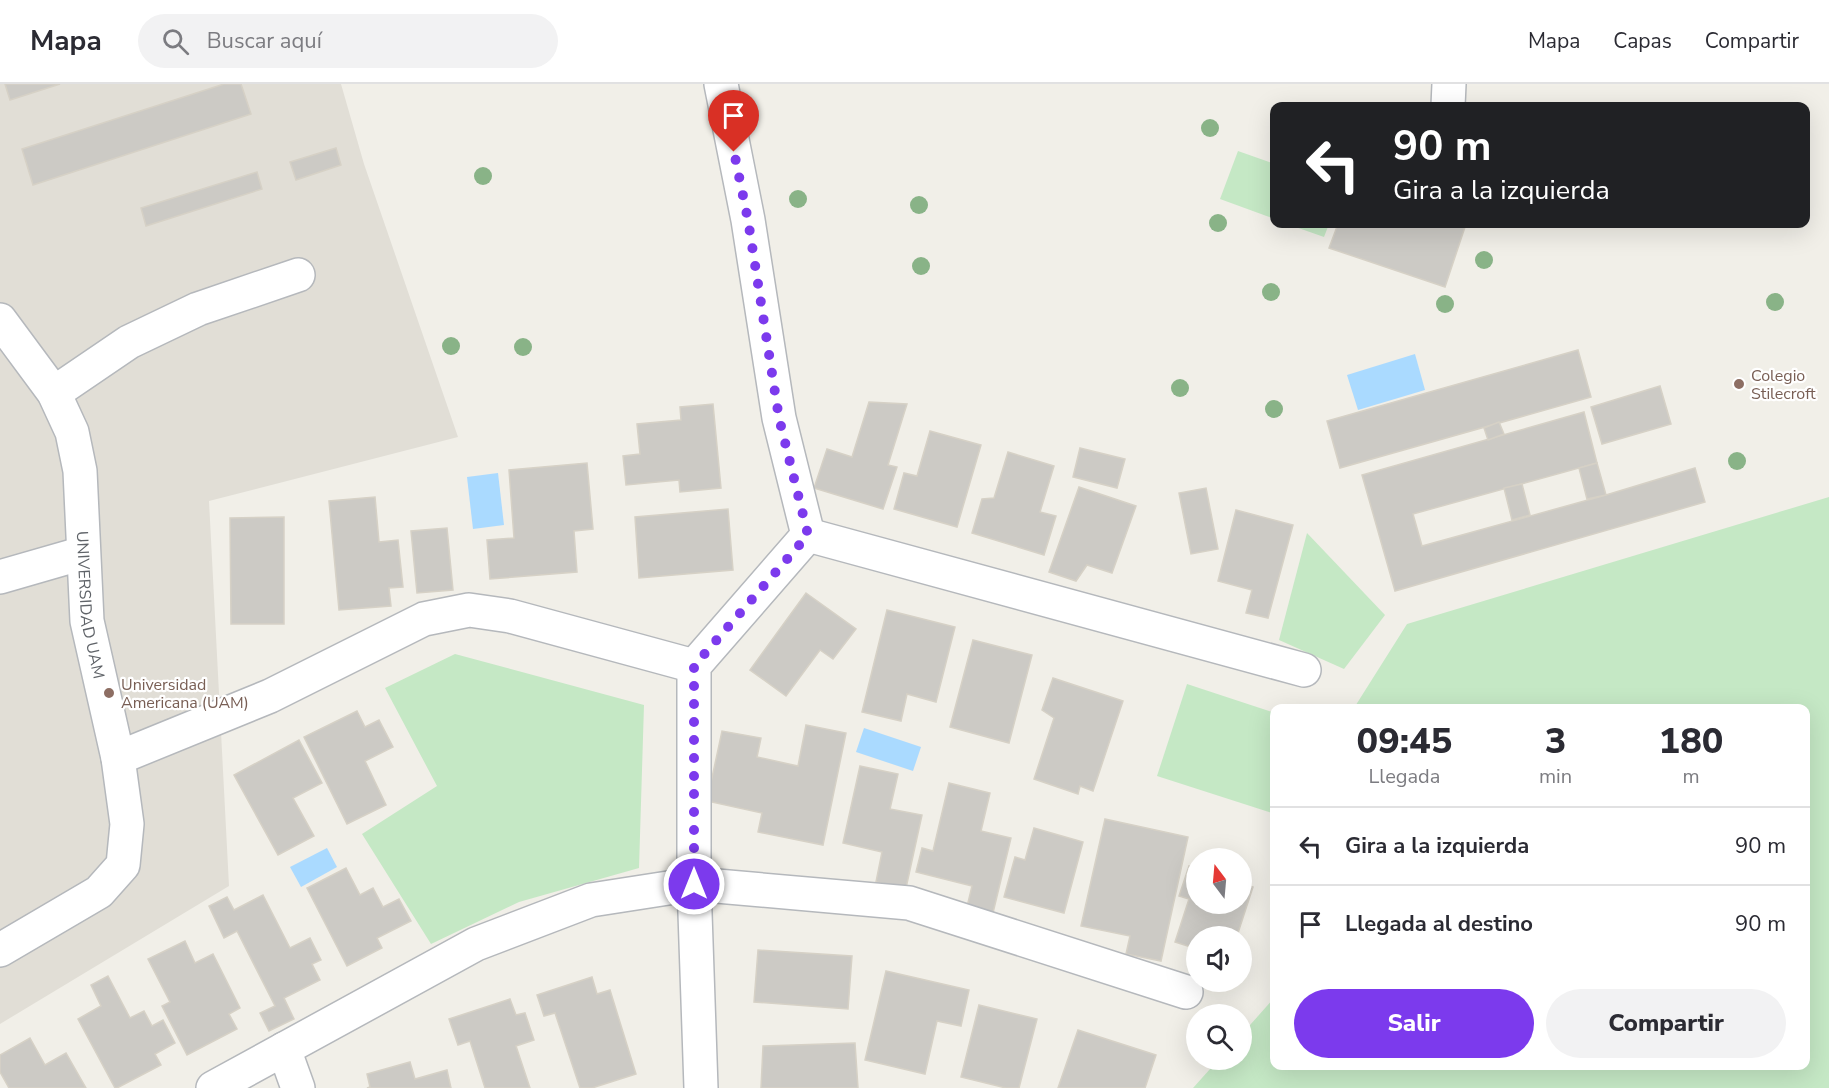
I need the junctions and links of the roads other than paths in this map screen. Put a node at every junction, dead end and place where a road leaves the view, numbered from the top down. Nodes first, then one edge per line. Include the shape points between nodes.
1 (721, 84) edge
2 (1449, 84) edge
3 (1448, 102) edge
4 (298, 275) dead end
5 (0, 320) edge
6 (54, 393) junction
7 (808, 535) junction
8 (83, 553) junction
9 (0, 577) edge
10 (694, 666) junction
11 (1304, 670) dead end
12 (118, 758) junction
13 (694, 884) junction
14 (3, 944) edge
15 (1186, 992) dead end
16 (284, 1049) junction
17 (213, 1088) edge
18 (298, 1088) edge
19 (701, 1088) edge

1 - 7 street via 748,220 779,418
2 - 3 street
4 - 6 street via 198,309 129,342
5 - 6 street, UNIVERSIDAD UAM
6 - 8 street, UNIVERSIDAD UAM via 72,432 80,471
7 - 10 street
7 - 11 street
8 - 9 street
8 - 12 street, UNIVERSIDAD UAM via 87,621
10 - 12 street via 510,616 469,609 424,619 270,696
10 - 13 street
12 - 14 street, UNIVERSIDAD UAM via 127,824 123,865 99,892
13 - 15 street via 909,903
13 - 16 street via 591,900 476,944
13 - 19 street
16 - 17 street
16 - 18 street

